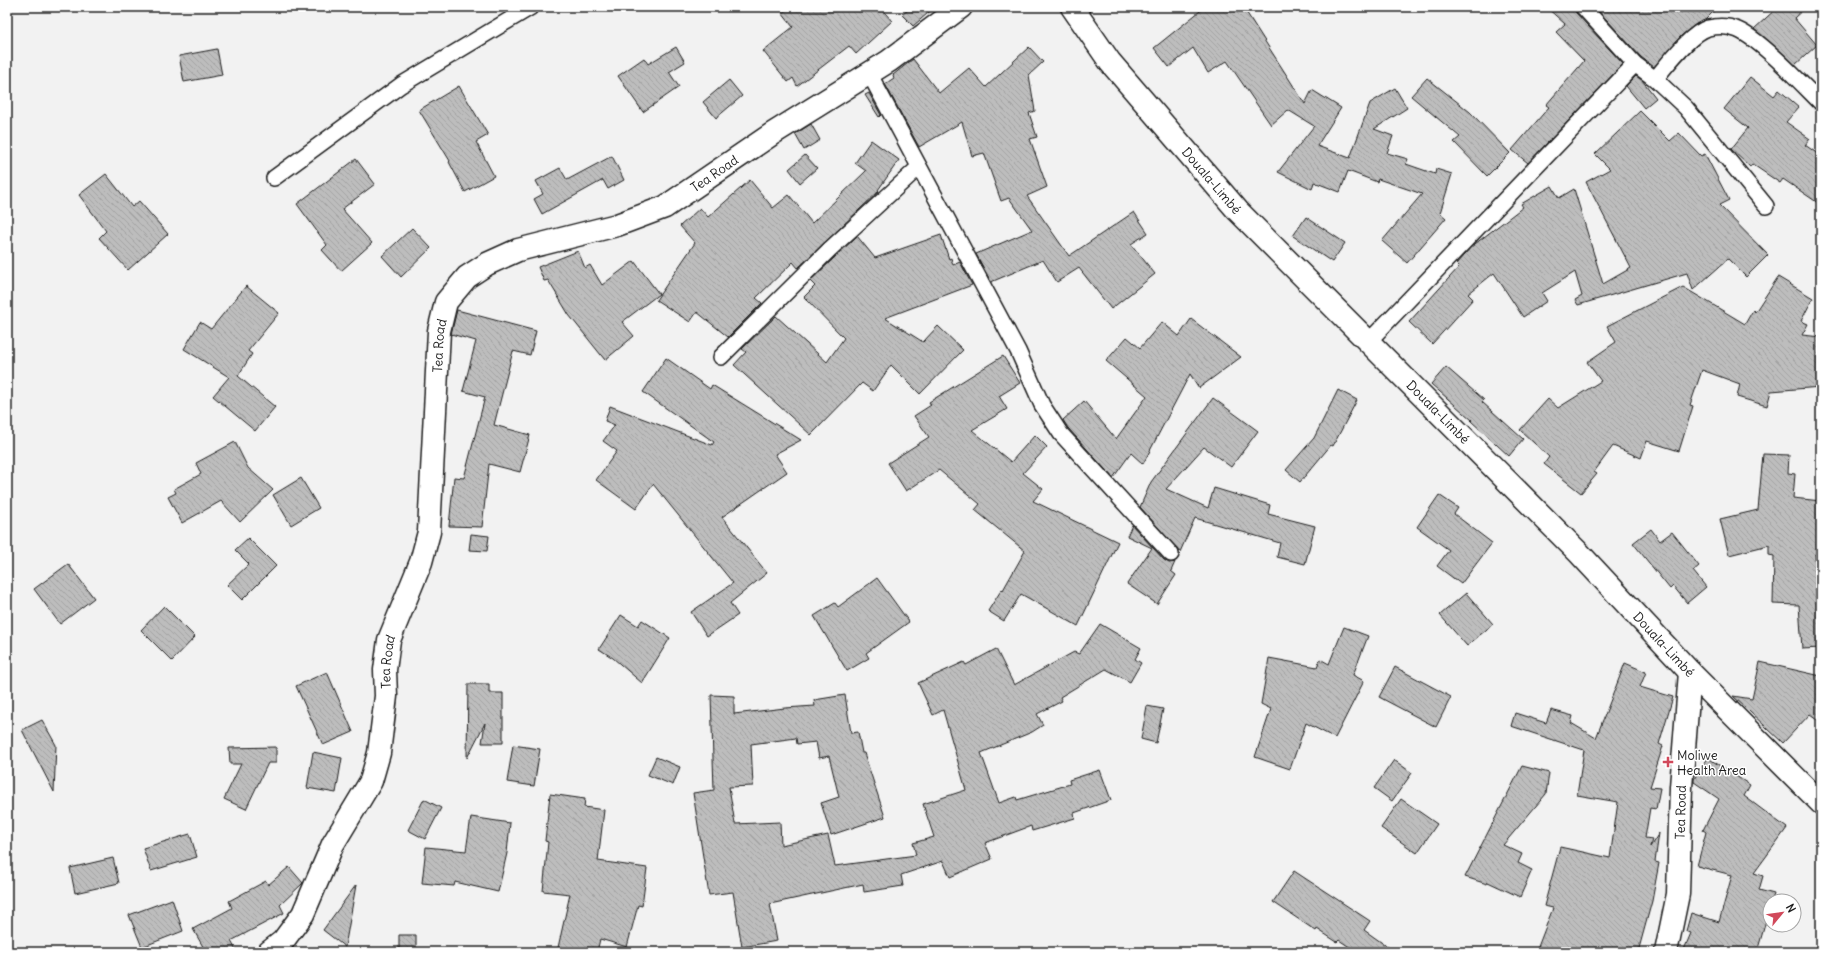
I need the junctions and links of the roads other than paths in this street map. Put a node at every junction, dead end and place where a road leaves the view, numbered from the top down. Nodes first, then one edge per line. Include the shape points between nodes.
1 (532, 7) edge
2 (961, 7) edge
3 (1072, 7) edge
4 (1583, 7) edge
5 (1635, 64) junction
6 (869, 73) junction
7 (1655, 78) junction
8 (1821, 103) edge
9 (919, 167) junction
10 (274, 178) dead end
11 (1766, 206) dead end
12 (1368, 342) junction
13 (721, 357) dead end
14 (1171, 554) dead end
15 (1690, 672) junction
16 (1821, 803) edge
17 (269, 952) edge
18 (1666, 952) edge

1 - 10 street via 401,85
2 - 6 main road, Tea Road
3 - 12 main road, Douala-Limbé via 1110,62 1238,210
4 - 5 street
5 - 7 street
5 - 12 street
6 - 9 street
6 - 17 main road, Tea Road via 772,134 665,207 617,225 512,253 487,264 468,277 446,302 439,331 429,532 421,562 389,640 379,753 371,781 333,844 303,914 284,941
7 - 8 street via 1688,42 1707,28 1724,26 1738,30 1757,42
7 - 11 street via 1686,108
9 - 13 street via 830,249
9 - 14 street via 1018,351 1042,405 1061,434
12 - 15 main road, Douala-Limbé via 1579,553
15 - 16 main road, Douala-Limbé
15 - 18 main road, Tea Road via 1681,787 1678,894

